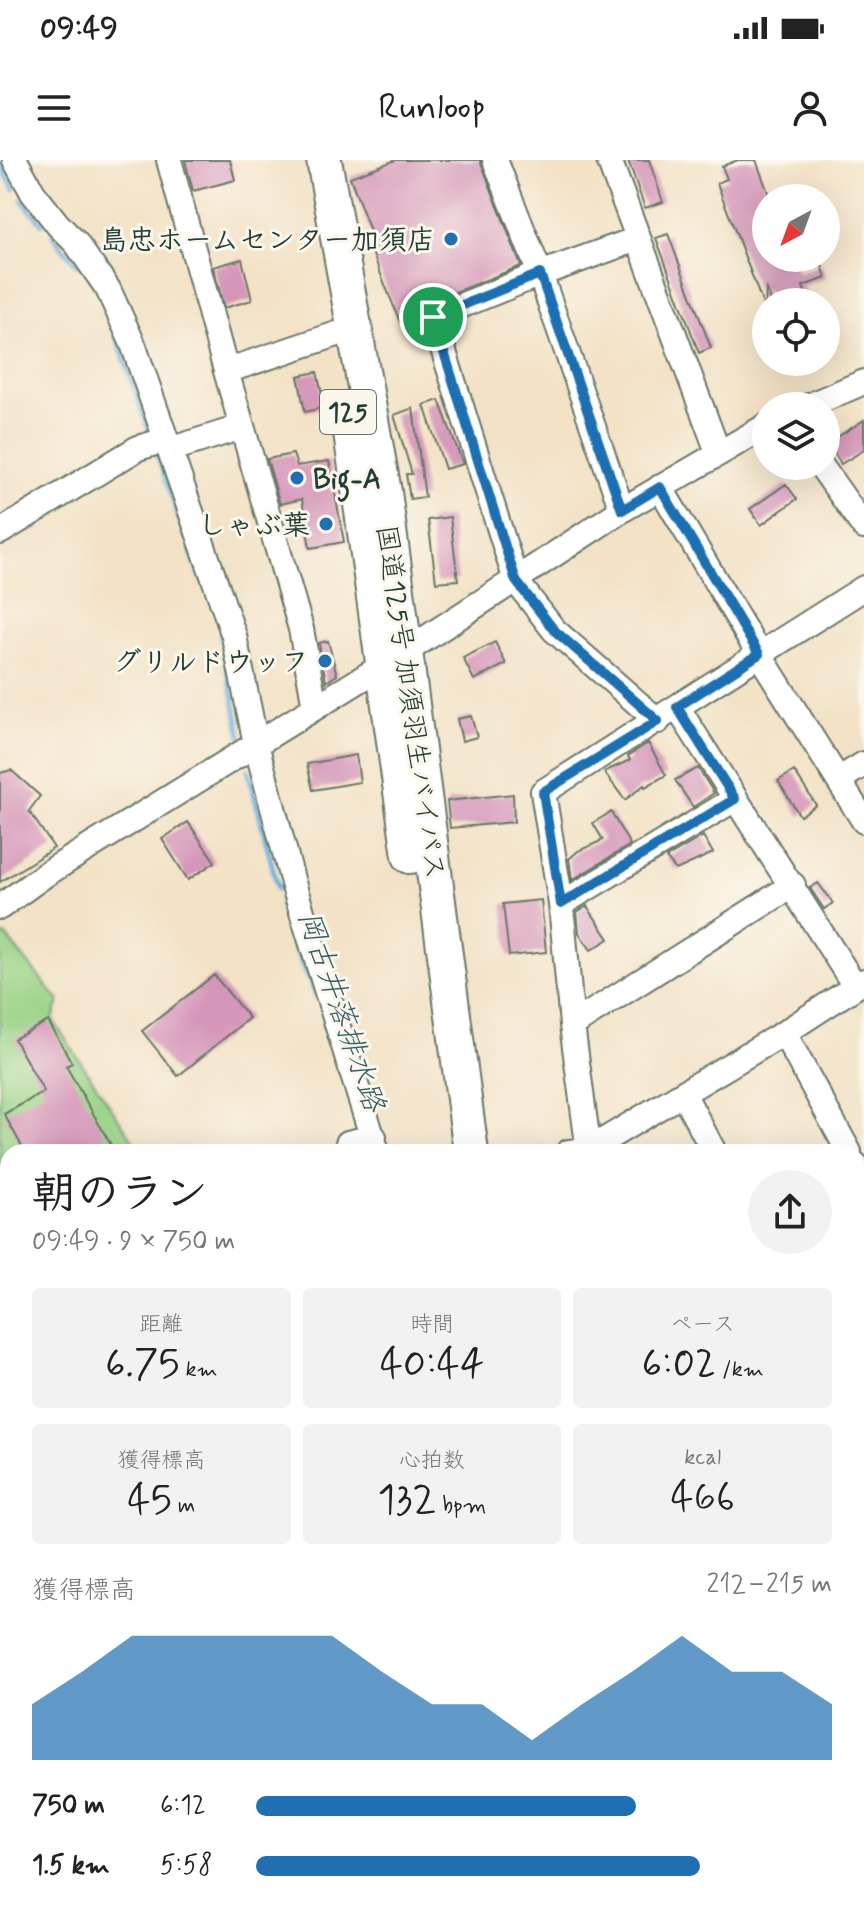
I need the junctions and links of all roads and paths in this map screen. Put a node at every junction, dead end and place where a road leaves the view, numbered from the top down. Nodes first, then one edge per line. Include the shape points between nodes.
1 (15, 160) edge
2 (169, 160) edge
3 (305, 160) edge
4 (324, 160) edge
5 (495, 160) edge
6 (609, 160) edge
7 (637, 239) junction
8 (540, 274) junction
9 (337, 334) junction
10 (226, 371) junction
11 (864, 382) edge
12 (840, 392) edge
13 (242, 427) junction
14 (752, 434) edge
15 (160, 444) junction
16 (718, 452) junction
17 (831, 480) edge
18 (660, 487) junction
19 (622, 510) junction
20 (864, 527) edge
21 (0, 532) edge
22 (516, 581) junction
23 (864, 588) edge
24 (759, 654) junction
25 (394, 658) junction
26 (315, 707) junction
27 (667, 714) junction
28 (248, 749) junction
29 (864, 764) edge
30 (838, 780) junction
31 (735, 799) junction
32 (864, 821) edge
33 (793, 885) junction
34 (561, 904) junction
35 (0, 907) edge
36 (860, 983) edge
37 (572, 1025) junction
38 (784, 1033) junction
39 (683, 1093) junction
40 (364, 1144) edge
41 (451, 1144) edge
42 (470, 1144) edge
43 (581, 1144) edge
44 (594, 1144) edge
45 (710, 1144) edge
46 (845, 1144) edge

1 - 15 street via 33,193 108,289 133,344
2 - 10 street
3 - 9 highway, 国道125号 加須羽生バイパス / 125
4 - 25 highway, 国道125号 加須羽生バイパス / 125 via 384,492
5 - 8 street
6 - 7 street
7 - 8 street
7 - 16 street
8 - 19 street
8 - 22 street via 433,317
9 - 10 street
9 - 25 highway, 国道125号 加須羽生バイパス / 125
10 - 13 street
11 - 12 street
13 - 15 street
13 - 26 street via 301,629
14 - 16 street
15 - 21 street via 138,448
15 - 28 street via 234,636
16 - 18 street
17 - 20 street
18 - 19 street
18 - 24 street
19 - 22 street
22 - 25 street
22 - 27 street via 554,630
23 - 24 street
24 - 27 street
24 - 30 street
25 - 26 street
25 - 41 highway, 国道125号 加須羽生バイパス / 125
25 - 42 highway, 国道125号 加須羽生バイパス / 125 via 422,765
26 - 28 street
27 - 31 street
27 - 34 street via 543,792
28 - 35 street
28 - 40 street via 334,1022
29 - 30 street
30 - 32 street
31 - 33 street
31 - 34 street
33 - 36 street
33 - 37 street
34 - 37 street
36 - 38 street
37 - 43 street
38 - 39 street
38 - 46 street
39 - 44 street
39 - 45 street

